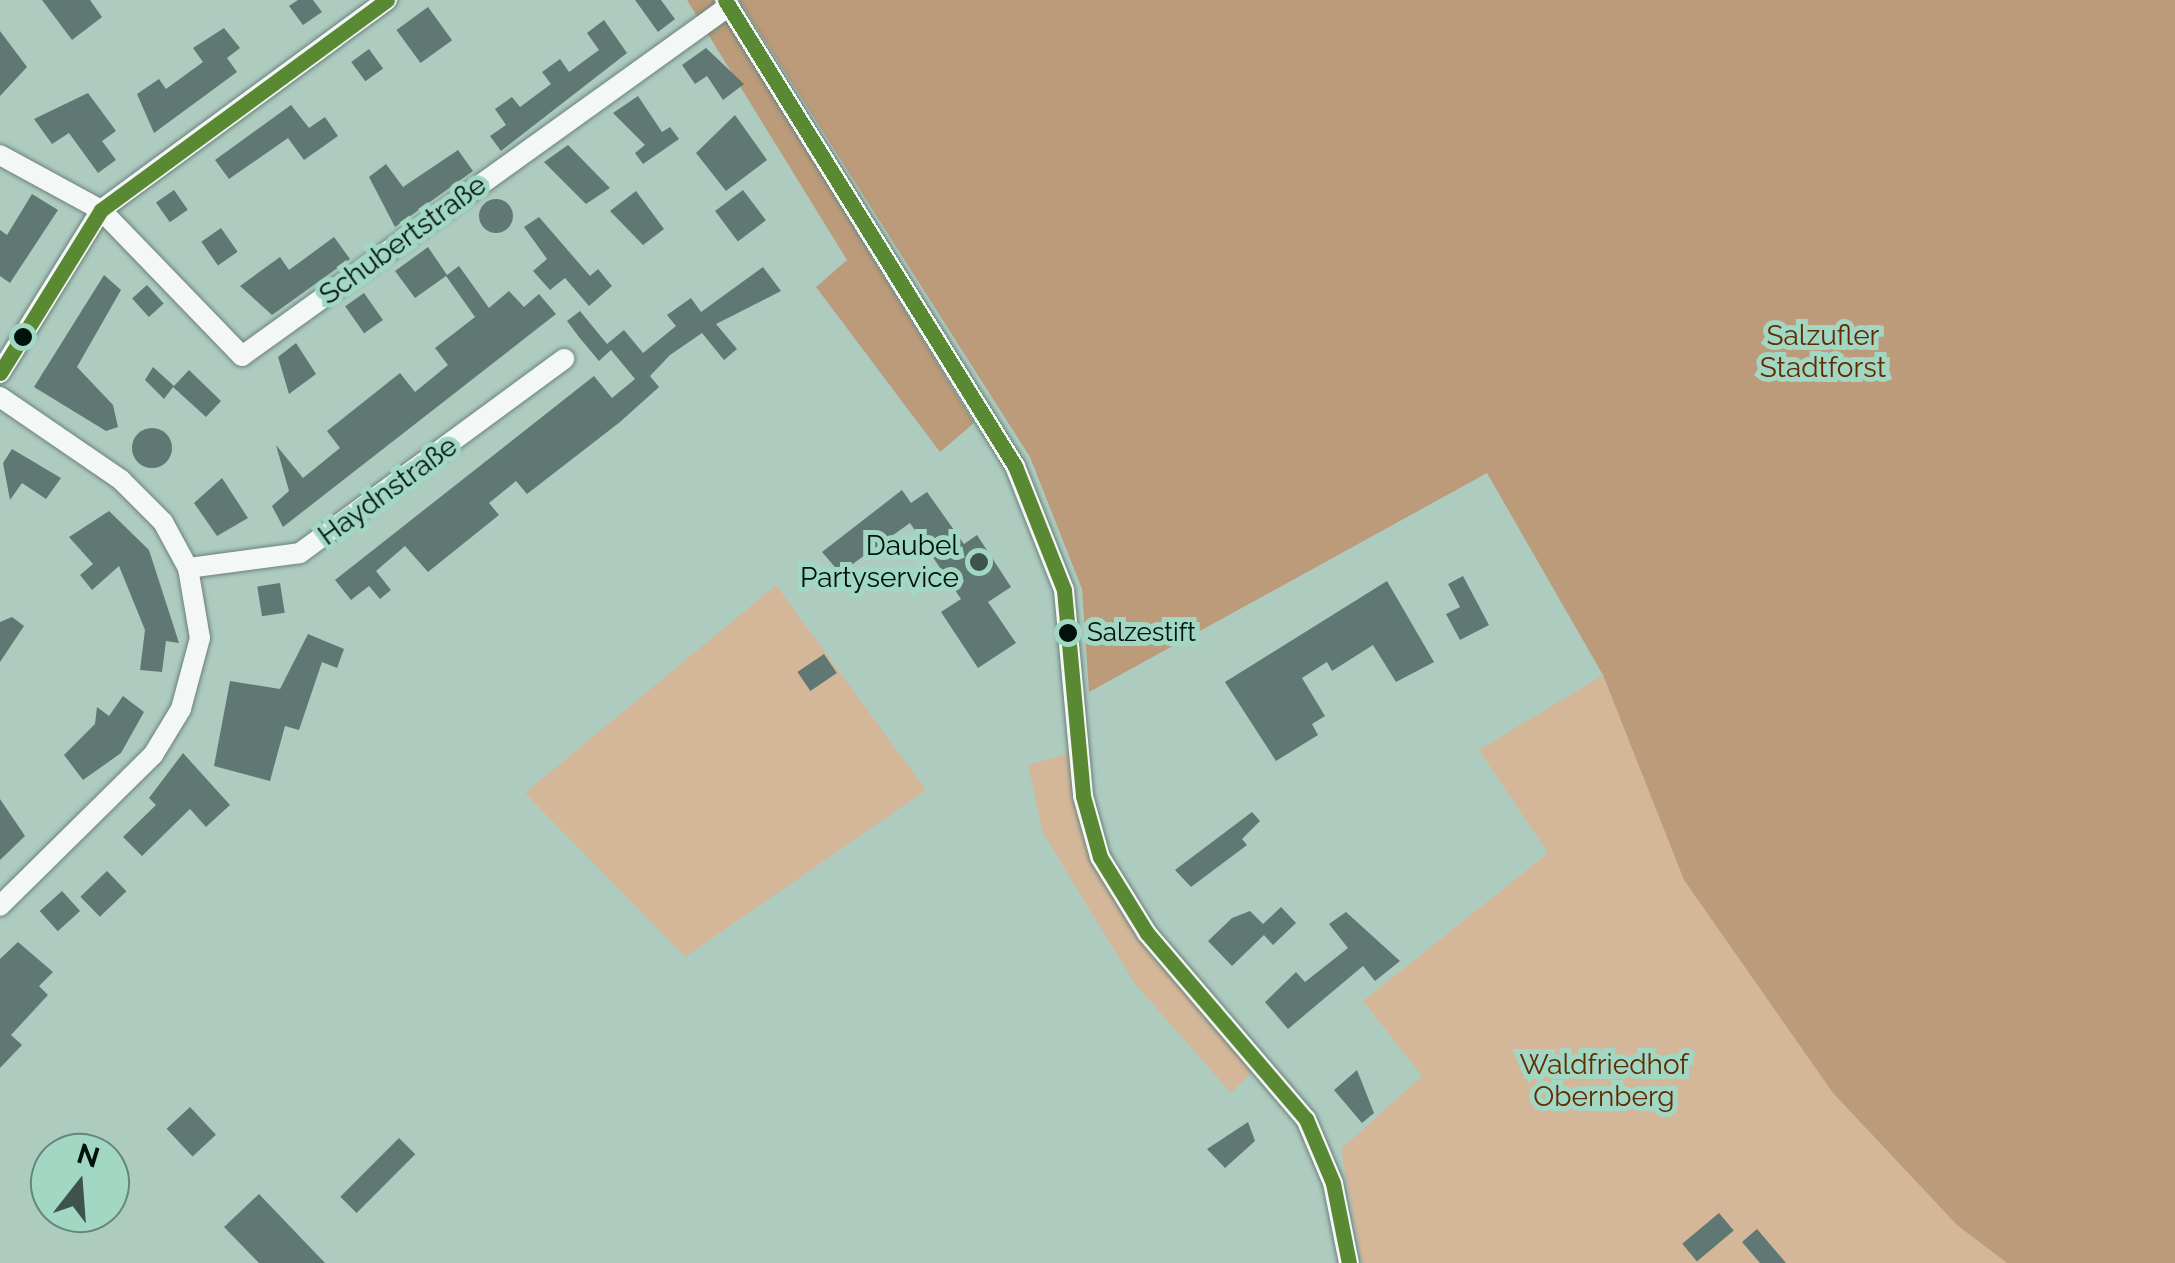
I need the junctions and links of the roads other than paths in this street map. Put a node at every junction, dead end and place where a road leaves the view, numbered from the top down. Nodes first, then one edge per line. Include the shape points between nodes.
1 (387, 0) edge
2 (727, 3) edge
3 (0, 155) edge
4 (101, 210) junction
5 (564, 359) dead end
6 (0, 373) edge
7 (0, 396) edge
8 (188, 568) junction
9 (0, 906) edge
10 (1350, 1263) edge

1 - 4 street
2 - 4 street, Schubertstraße via 242,356
2 - 10 street via 1016,466 1064,590 1083,796 1100,857 1148,933 1306,1119 1333,1183
3 - 4 street
4 - 6 street
5 - 8 street, Haydnstraße via 300,553
7 - 8 street via 121,480 163,522
8 - 9 street via 200,638 181,709 153,755

